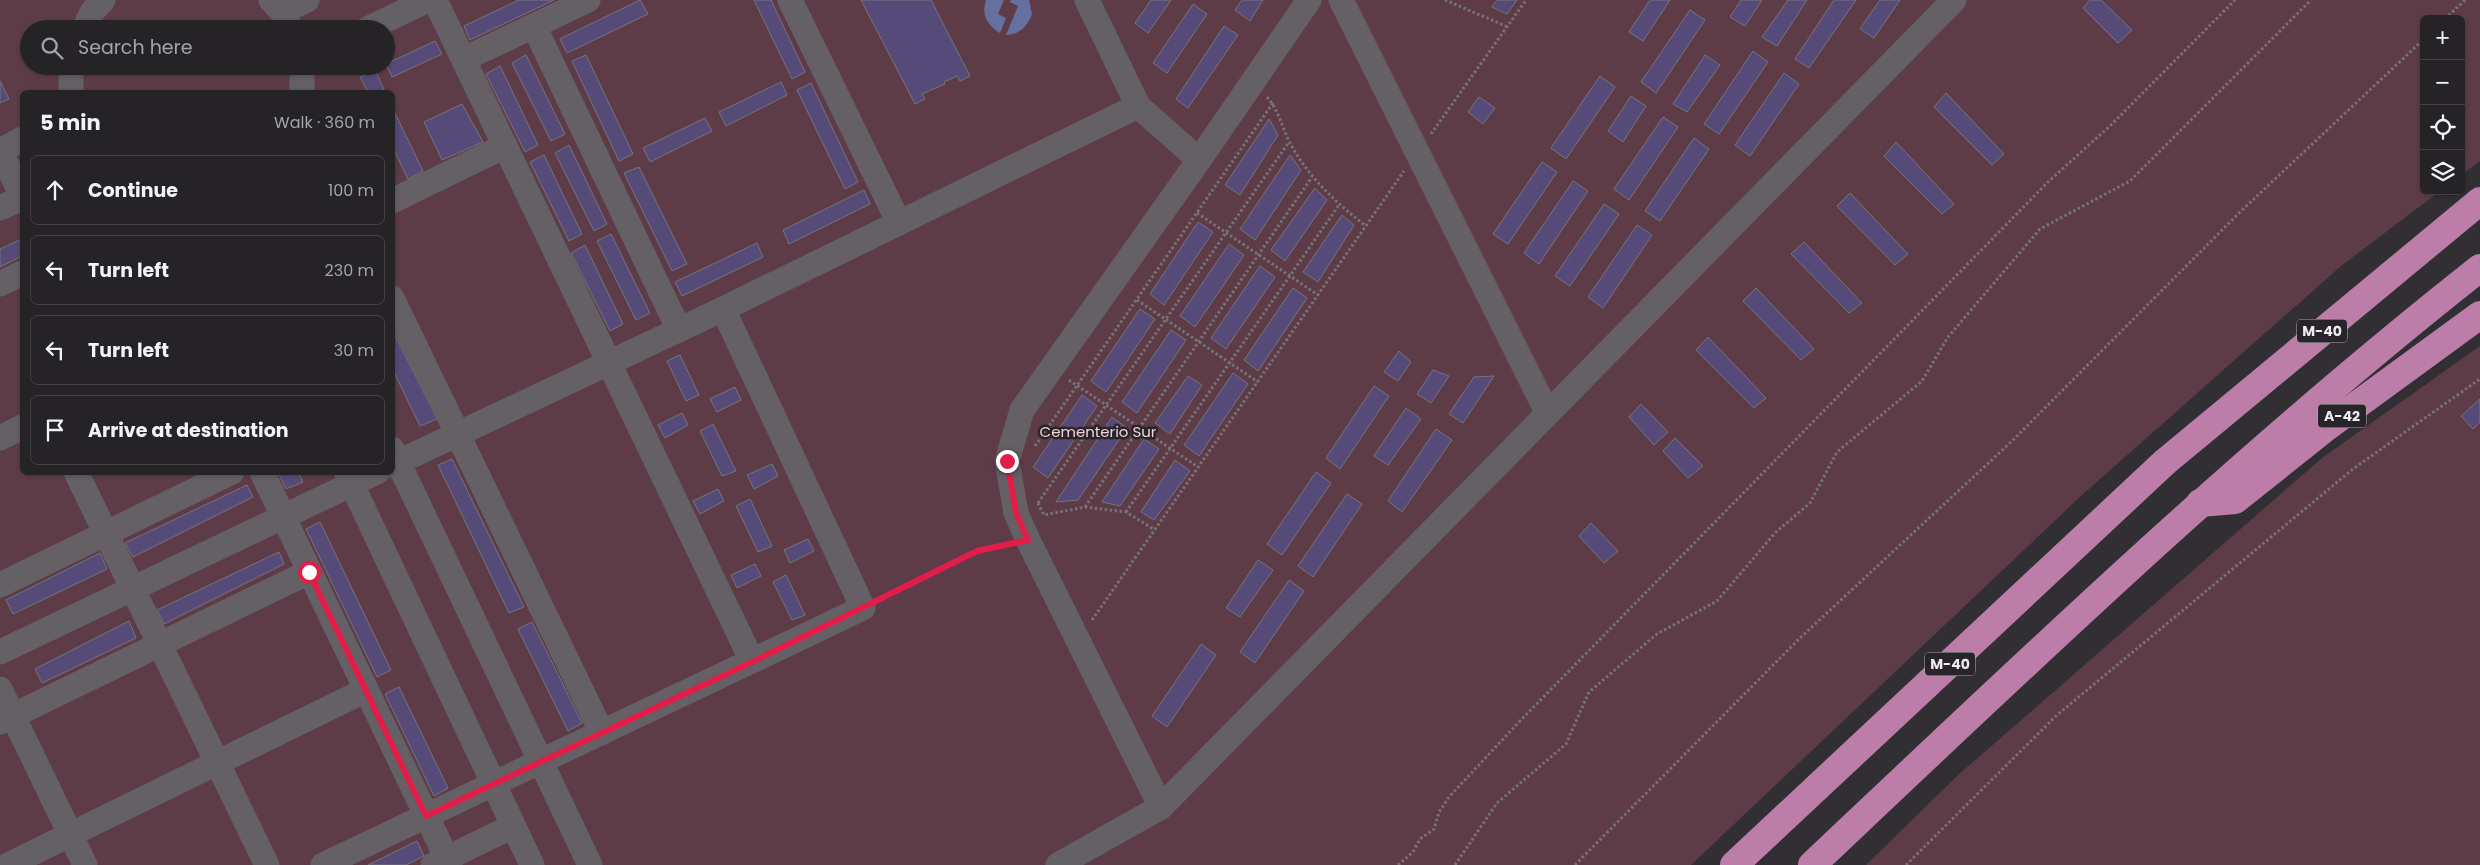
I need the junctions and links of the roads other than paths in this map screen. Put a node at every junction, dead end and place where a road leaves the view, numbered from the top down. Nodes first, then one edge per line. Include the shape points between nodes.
1 (103, 0) edge
2 (307, 0) edge
3 (428, 0) edge
4 (435, 0) edge
5 (588, 0) edge
6 (790, 0) edge
7 (1087, 0) edge
8 (1309, 0) edge
9 (1341, 0) edge
10 (1954, 0) edge
11 (281, 14) edge
12 (88, 20) edge
13 (385, 20) edge
14 (534, 26) junction
15 (464, 60) junction
16 (72, 75) edge
17 (302, 75) edge
18 (71, 90) edge
19 (302, 90) edge
20 (1138, 106) junction
21 (20, 139) edge
22 (505, 146) junction
23 (0, 150) edge
24 (1199, 160) junction
25 (20, 193) edge
26 (20, 198) edge
27 (395, 200) edge
28 (2480, 201) edge
29 (0, 208) edge
30 (899, 223) junction
31 (2480, 268) edge
32 (20, 274) edge
33 (0, 284) edge
34 (395, 304) edge
35 (722, 310) junction
36 (2480, 315) edge
37 (679, 330) junction
38 (609, 363) junction
39 (1547, 412) junction
40 (20, 428) edge
41 (457, 434) junction
42 (0, 438) edge
43 (395, 459) edge
44 (77, 475) edge
45 (226, 475) edge
46 (263, 475) edge
47 (363, 475) edge
48 (349, 478) edge
49 (2200, 503) junction
50 (283, 517) junction
51 (106, 534) junction
52 (309, 572) junction
53 (0, 585) edge
54 (133, 589) junction
55 (160, 644) junction
56 (0, 652) edge
57 (752, 662) junction
58 (0, 689) edge
59 (366, 690) junction
60 (6, 719) edge
61 (602, 733) junction
62 (217, 763) junction
63 (540, 763) junction
64 (493, 784) junction
65 (1161, 807) junction
66 (426, 816) junction
67 (513, 826) junction
68 (70, 835) junction
69 (443, 863) edge
70 (8, 865) edge
71 (85, 865) edge
72 (267, 865) edge
73 (323, 865) edge
74 (532, 865) edge
75 (590, 865) edge
76 (1058, 865) edge
77 (1734, 865) edge
78 (1812, 865) edge

1 - 12 lane
2 - 11 lane
3 - 13 lane
4 - 15 lane
5 - 14 lane
6 - 30 lane
7 - 20 lane
8 - 24 lane
9 - 39 lane
10 - 39 lane
14 - 15 lane
14 - 37 lane
15 - 22 lane
16 - 18 lane
17 - 19 lane
20 - 24 lane
20 - 30 lane
21 - 23 lane
22 - 27 lane
22 - 38 lane
23 - 25 lane
24 - 65 lane via 1022,410 1007,461 1016,513 1028,540
26 - 29 lane
28 - 77 highway, M-40 via 2165,462
30 - 35 lane
31 - 49 highway via 2420,315
32 - 33 lane
34 - 41 lane
35 - 37 lane
35 - 57 lane via 863,608
36 - 49 highway, A-42 via 2324,429 2235,500
37 - 38 lane
38 - 41 lane
38 - 57 lane
39 - 65 lane
40 - 42 lane
41 - 43 lane
41 - 61 lane
43 - 63 lane
44 - 51 lane
45 - 51 lane
46 - 50 lane
47 - 48 lane
48 - 50 lane
48 - 64 lane
49 - 78 highway
50 - 52 lane
50 - 54 lane
51 - 53 lane
51 - 54 lane
52 - 55 lane
52 - 59 lane
54 - 55 lane
54 - 56 lane
55 - 60 lane
55 - 62 lane
57 - 61 lane
58 - 60 lane
59 - 62 lane
59 - 66 lane
60 - 68 lane
61 - 63 lane
62 - 68 lane
62 - 72 lane
63 - 64 lane
63 - 75 lane
64 - 66 lane
64 - 67 lane
65 - 76 lane
66 - 69 lane
66 - 73 lane
67 - 69 lane
67 - 74 lane
68 - 70 lane
68 - 71 lane

